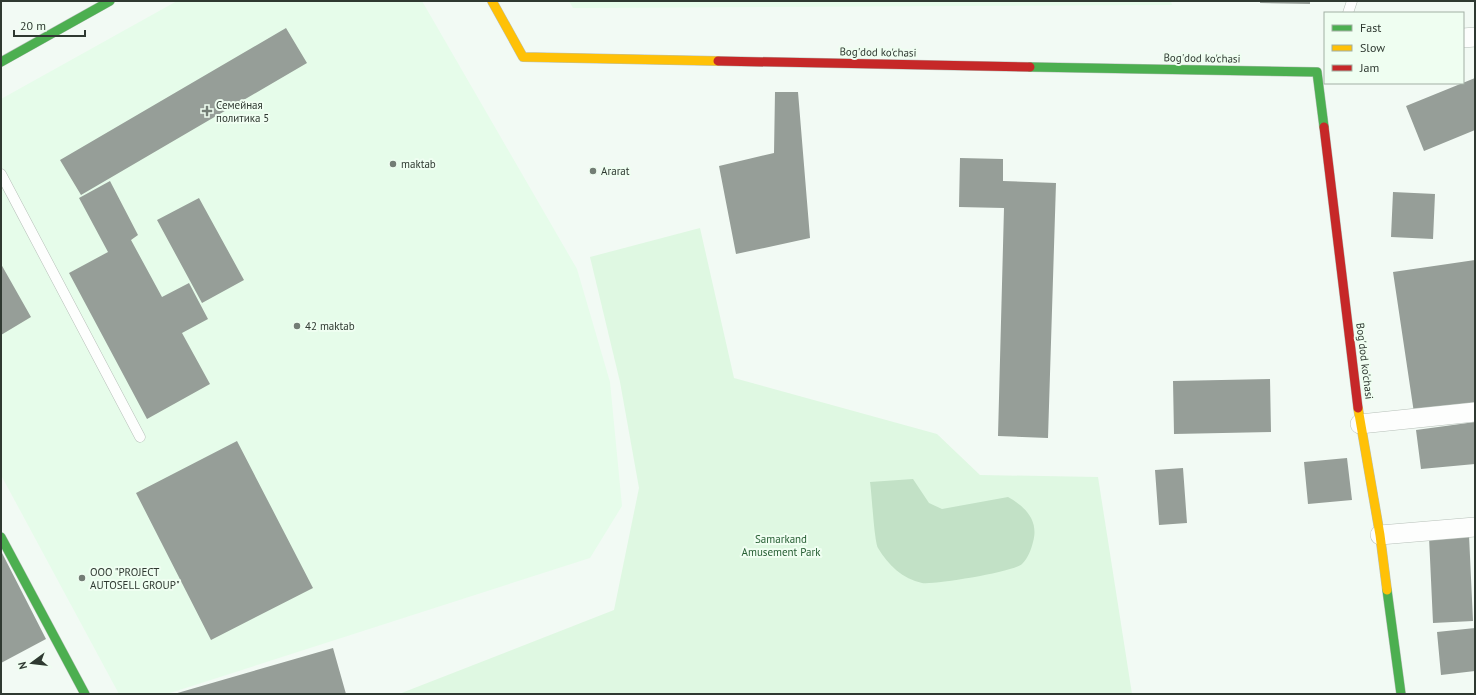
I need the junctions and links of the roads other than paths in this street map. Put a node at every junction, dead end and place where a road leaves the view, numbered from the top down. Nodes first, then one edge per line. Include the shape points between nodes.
1 (110, 1) edge
2 (492, 1) edge
3 (1352, 1) edge
4 (1348, 12) edge
5 (1464, 38) edge
6 (1475, 38) edge
7 (1, 62) edge
8 (1321, 70) edge
9 (1, 174) edge
10 (1475, 412) edge
11 (1360, 424) junction
12 (140, 437) dead end
13 (1475, 527) edge
14 (1380, 535) junction
15 (1, 537) edge
16 (85, 694) edge
17 (1402, 694) edge

1 - 7 street
2 - 8 street, Bog'dod ko'chasi via 522,57
3 - 4 lane
5 - 6 street
8 - 11 street, Bog'dod ko'chasi
9 - 12 lane
10 - 11 street
11 - 14 street, Bog'dod ko'chasi
13 - 14 street
14 - 17 street, Bog'dod ko'chasi
15 - 16 street

